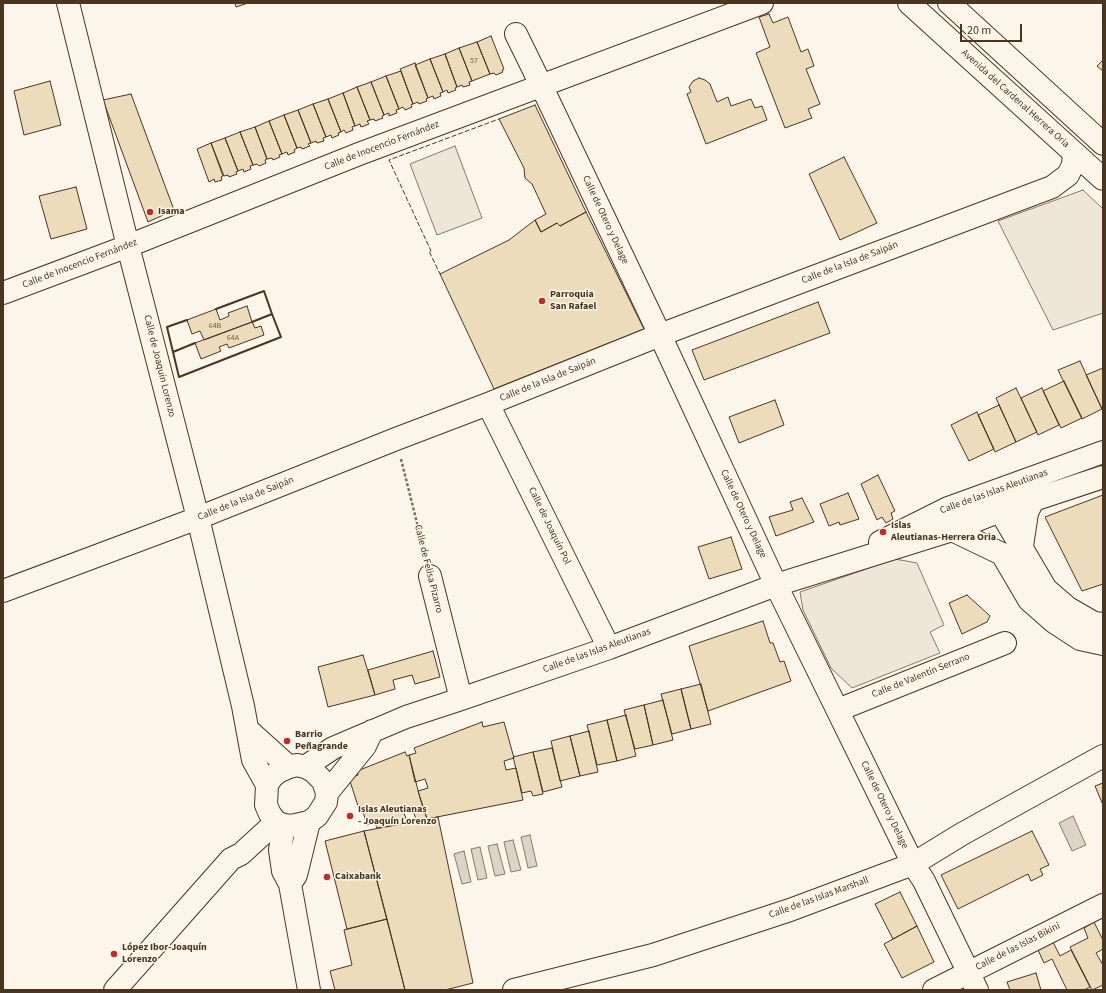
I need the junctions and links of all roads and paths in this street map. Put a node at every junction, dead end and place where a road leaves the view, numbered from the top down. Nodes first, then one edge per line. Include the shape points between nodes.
1 (68, 3) edge
2 (762, 3) edge
3 (909, 3) edge
4 (949, 3) edge
5 (516, 34) dead end
6 (541, 85) junction
7 (1103, 144) edge
8 (1074, 153) junction
9 (1103, 179) edge
10 (128, 246) junction
11 (3, 293) edge
12 (660, 335) junction
13 (488, 404) junction
14 (396, 439) junction
15 (1103, 452) edge
16 (1067, 465) junction
17 (1103, 477) edge
18 (970, 500) junction
19 (1033, 500) junction
20 (993, 511) junction
21 (198, 518) junction
22 (952, 530) junction
23 (1012, 550) junction
24 (822, 571) junction
25 (430, 576) joint
26 (776, 585) junction
27 (3, 590) edge
28 (1103, 624) edge
29 (1005, 643) dead end
30 (1103, 644) edge
31 (609, 648) junction
32 (461, 699) junction
33 (838, 710) junction
34 (248, 730) junction
35 (372, 732) junction
36 (1103, 756) edge
37 (297, 767) junction
38 (327, 794) junction
39 (273, 809) junction
40 (309, 822) junction
41 (913, 864) junction
42 (290, 884) junction
43 (1103, 905) edge
44 (973, 981) edge
45 (115, 990) edge
46 (309, 990) edge
47 (514, 990) edge
48 (934, 990) edge

1 - 10 street, Calle de Joaquín Lorenzo
2 - 6 street, Calle de Inocencio Fernández
3 - 8 street, Avenida del Cardenal Herrera Oria
4 - 7 street
5 - 6 street, Calle de Otero y Delage
6 - 10 street, Calle de Inocencio Fernández
6 - 12 street, Calle de Otero y Delage
8 - 9 street, Avenida del Cardenal Herrera Oria
8 - 12 street, Calle de la Isla de Saipán via 1073,165 1068,175 1052,187
10 - 11 street, Calle de Inocencio Fernández
10 - 21 street, Calle de Joaquín Lorenzo
12 - 13 street, Calle de la Isla de Saipán
12 - 26 street, Calle de Otero y Delage
13 - 14 street, Calle de la Isla de Saipán
13 - 31 street, Calle de Joaquín Pol
14 - 21 street, Calle de la Isla de Saipán
14 - 25 path, Calle de Felisa Pizarro
15 - 16 street, Calle de las Islas Aleutianas
16 - 18 street, Calle de las Islas Aleutianas
16 - 20 street via 1057,476 1002,498
17 - 19 street, Calle de las Islas Aleutianas
18 - 20 street
18 - 24 street, Calle de las Islas Aleutianas via 948,508
19 - 20 street, Calle de las Islas Aleutianas
19 - 23 street
20 - 22 street, Calle de las Islas Aleutianas
20 - 23 street
21 - 27 street, Calle de la Isla de Saipán
21 - 34 street, Calle de Joaquín Lorenzo
22 - 23 street
22 - 24 street, Calle de las Islas Aleutianas
23 - 28 street via 1046,589 1068,608 1094,623
23 - 30 street via 1029,600 1054,622 1080,639
24 - 26 street, Calle de las Islas Aleutianas
25 - 32 street, Calle de Felisa Pizarro
26 - 31 street, Calle de las Islas Aleutianas
26 - 33 street, Calle de Otero y Delage
29 - 33 street, Calle de Valentín Serrano
31 - 32 street, Calle de las Islas Aleutianas
32 - 35 street, Calle de las Islas Aleutianas via 406,717
33 - 41 street, Calle de Otero y Delage
34 - 37 street
34 - 39 street, Calle de Joaquín Lorenzo via 253,760
35 - 37 street, Calle de las Islas Aleutianas via 332,748
35 - 38 street via 365,746
36 - 41 street, Calle de las Islas Marshall
37 - 38 street via 313,771 320,776
37 - 39 street, Calle de las Islas Aleutianas via 278,772 272,777
38 - 40 street via 322,810
39 - 40 street via 298,826
39 - 42 street via 283,871
39 - 45 street, Calle de las Islas Aleutianas via 234,848 231,859
40 - 42 street via 296,875
41 - 44 street, Calle de Otero y Delage via 924,881
41 - 47 street, Calle de las Islas Marshall via 790,910 653,955
42 - 46 street
43 - 44 street, Calle de las Islas Bikini
44 - 48 street, Calle de las Islas Bikini

